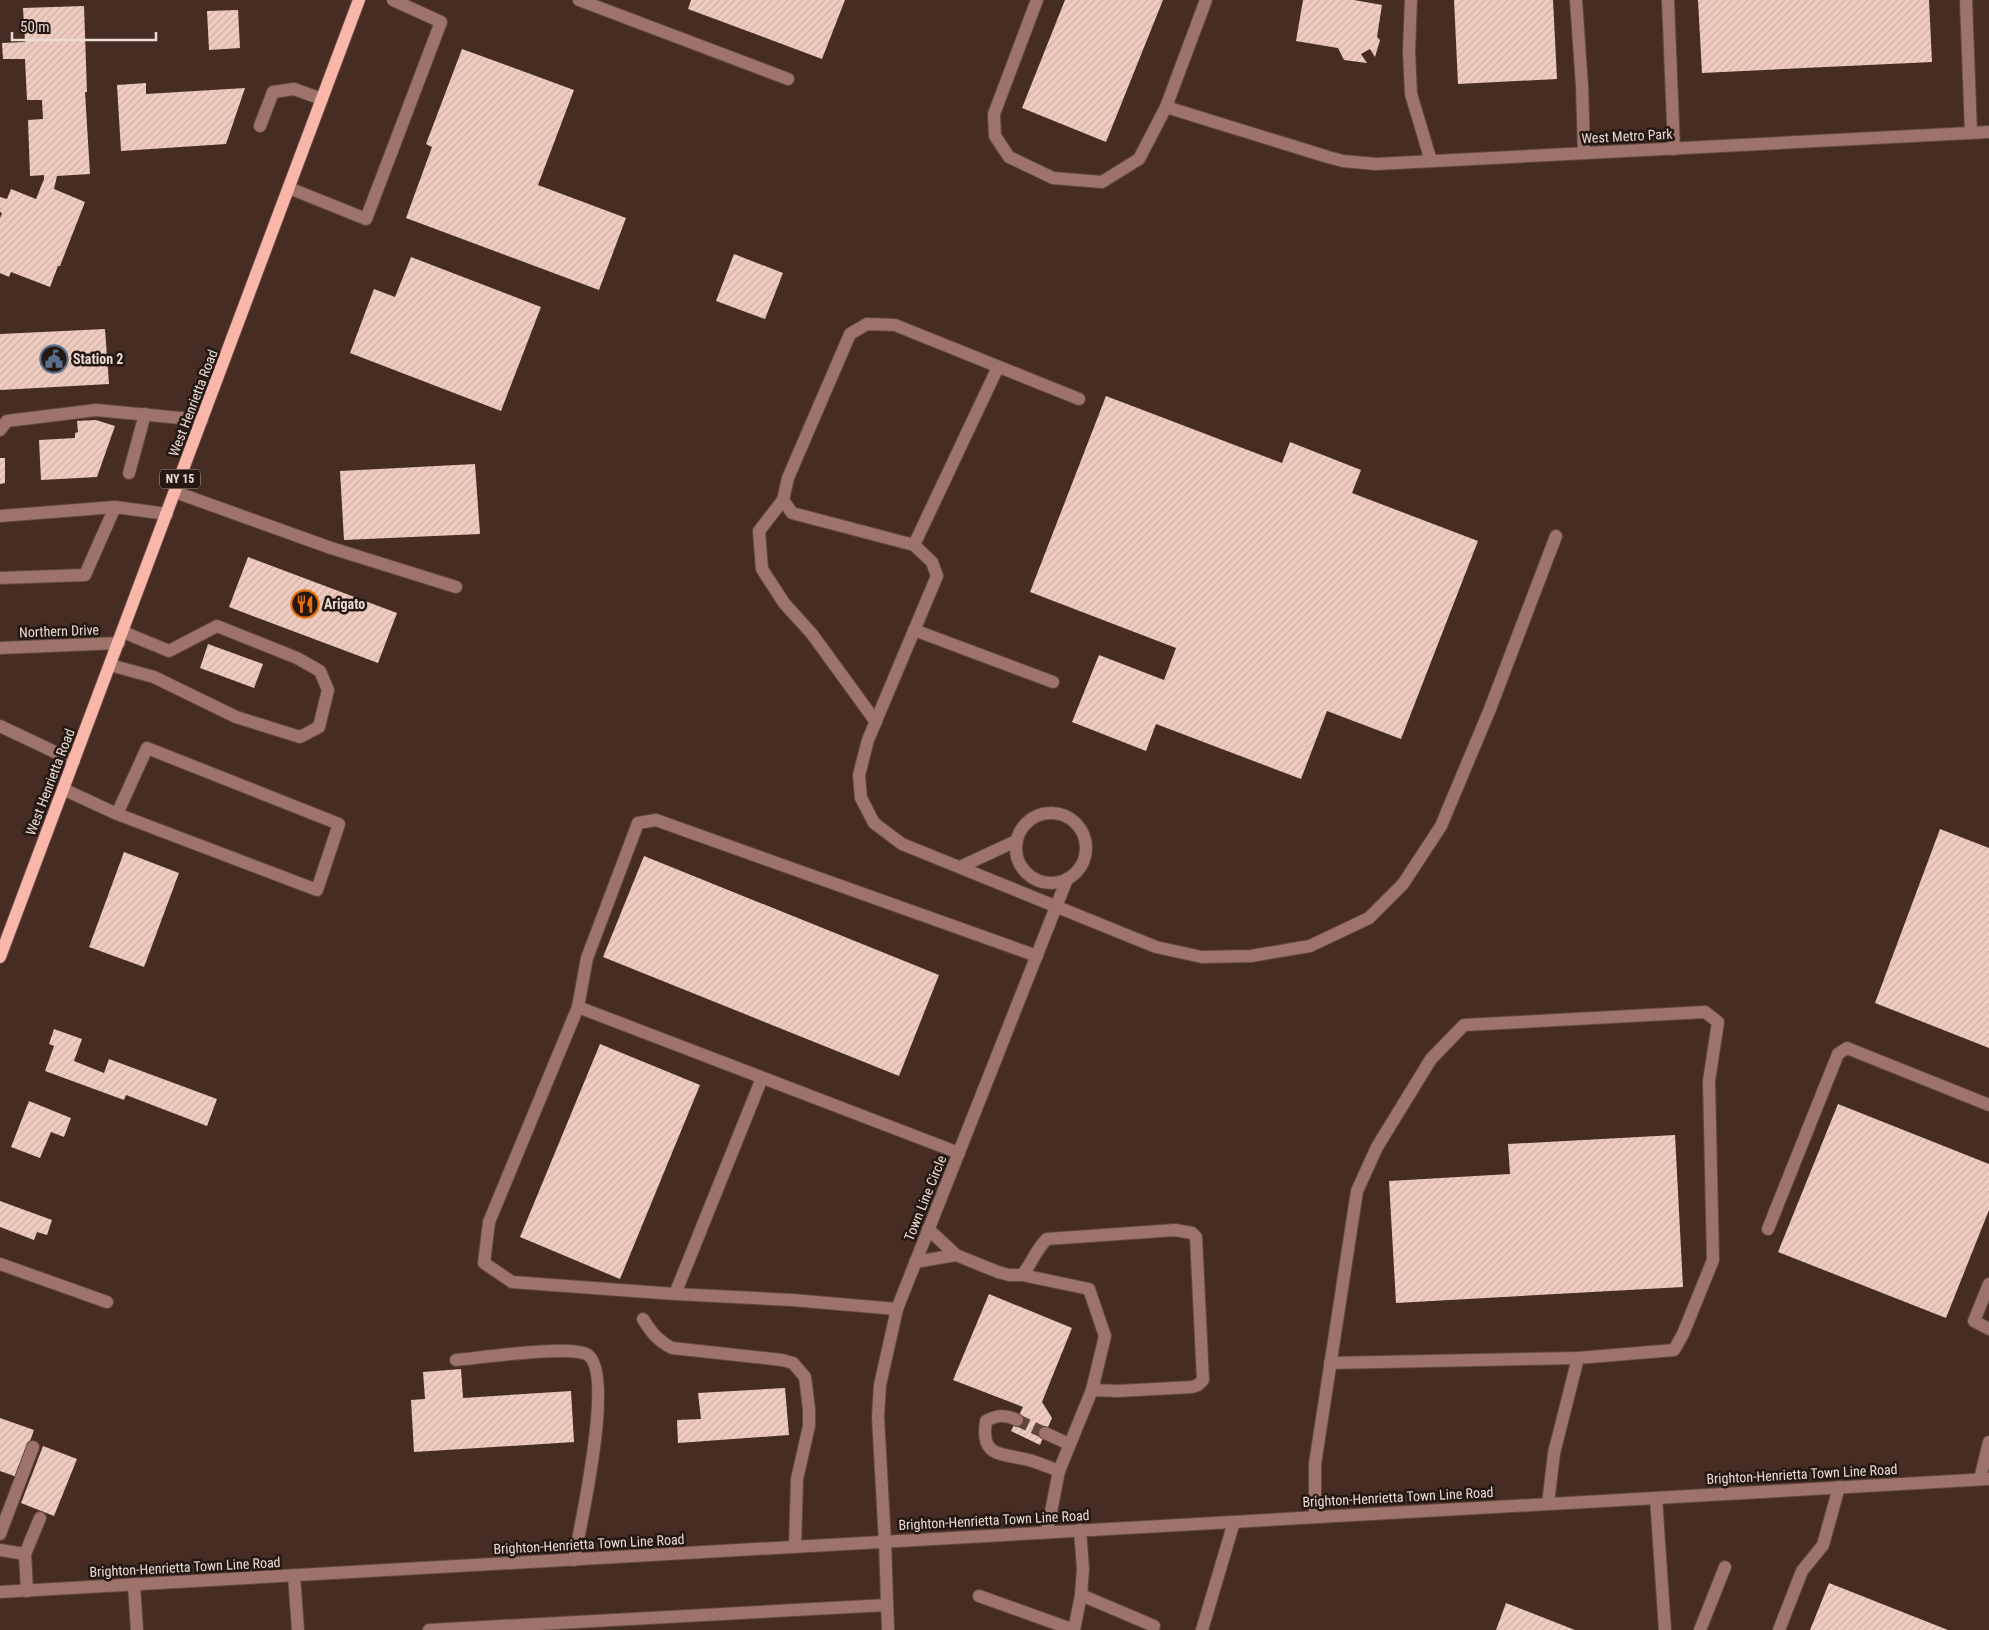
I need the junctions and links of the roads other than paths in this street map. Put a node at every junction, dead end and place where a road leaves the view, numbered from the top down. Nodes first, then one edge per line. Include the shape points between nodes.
1 (360, 0) edge
2 (393, 0) edge
3 (579, 0) edge
4 (1037, 0) edge
5 (1206, 0) edge
6 (1411, 0) edge
7 (1576, 0) edge
8 (1668, 0) edge
9 (1966, 0) edge
10 (604, 4) edge
11 (788, 79) dead end
12 (322, 99) junction
13 (1166, 108) junction
14 (260, 126) dead end
15 (1989, 132) edge
16 (1971, 133) junction
17 (1674, 149) junction
18 (1584, 153) junction
19 (1431, 161) junction
20 (289, 188) junction
21 (998, 367) junction
22 (1079, 399) dead end
23 (145, 414) junction
24 (202, 420) junction
25 (0, 430) edge
26 (129, 473) dead end
27 (175, 492) junction
28 (783, 500) junction
29 (115, 507) junction
30 (167, 514) junction
31 (0, 516) edge
32 (1556, 536) dead end
33 (914, 545) junction
34 (0, 578) edge
35 (456, 587) dead end
36 (914, 630) junction
37 (121, 638) junction
38 (0, 648) edge
39 (110, 665) junction
40 (1053, 682) dead end
41 (876, 722) junction
42 (0, 726) edge
43 (74, 760) junction
44 (63, 789) junction
45 (117, 814) junction
46 (1016, 840) junction
47 (960, 867) junction
48 (1067, 879) junction
49 (1057, 906) junction
50 (1037, 956) junction
51 (0, 957) edge
52 (578, 1007) junction
53 (762, 1078) junction
54 (1989, 1105) edge
55 (959, 1153) junction
56 (928, 1228) junction
57 (1768, 1229) dead end
58 (956, 1255) junction
59 (915, 1262) junction
60 (0, 1264) edge
61 (1022, 1275) junction
62 (1989, 1284) edge
63 (675, 1294) junction
64 (107, 1302) dead end
65 (897, 1308) junction
66 (643, 1319) dead end
67 (1989, 1329) edge
68 (1578, 1358) junction
69 (456, 1360) dead end
70 (1330, 1363) junction
71 (1092, 1390) junction
72 (1017, 1420) tunnel mouth
73 (1045, 1433) tunnel mouth
74 (1989, 1442) edge
75 (1069, 1444) junction
76 (33, 1446) dead end
77 (1058, 1471) junction
78 (1985, 1479) edge
79 (1838, 1487) junction
80 (1656, 1498) junction
81 (1548, 1504) junction
82 (1315, 1517) junction
83 (40, 1518) dead end
84 (1234, 1522) junction
85 (1080, 1530) junction
86 (1047, 1532) junction
87 (0, 1534) edge
88 (885, 1542) junction
89 (795, 1547) junction
90 (0, 1550) edge
91 (25, 1554) junction
92 (574, 1560) junction
93 (1725, 1567) dead end
94 (294, 1576) junction
95 (134, 1584) junction
96 (27, 1590) junction
97 (0, 1592) edge
98 (1081, 1595) junction
99 (979, 1596) dead end
100 (887, 1605) junction
101 (1154, 1626) dead end
102 (137, 1630) edge
103 (298, 1630) edge
104 (429, 1630) edge
105 (888, 1630) edge
106 (1074, 1630) edge
107 (1202, 1630) edge
108 (1665, 1630) edge
109 (1700, 1630) edge
110 (1779, 1630) edge

1 - 12 main road, West Henrietta Road / NY 15
2 - 20 street via 441,22 366,219
3 - 10 street
4 - 13 street via 994,114 995,136 1009,157 1053,178 1102,182 1138,159
5 - 13 street
6 - 19 street via 1408,52 1411,94
7 - 18 street
8 - 17 street
9 - 16 street
10 - 11 street
12 - 14 street via 294,89 273,92
12 - 20 main road, West Henrietta Road / NY 15
13 - 19 street, West Metro Park via 1343,161 1376,164
15 - 16 street, West Metro Park
16 - 17 street, West Metro Park
17 - 18 street, West Metro Park
18 - 19 street, West Metro Park
20 - 24 main road, West Henrietta Road / NY 15
21 - 22 street
21 - 28 street via 894,324 867,324 850,334 788,478
21 - 33 street
23 - 24 street
23 - 25 street via 96,410 7,421
23 - 26 street
24 - 27 main road, West Henrietta Road / NY 15
27 - 30 main road, West Henrietta Road / NY 15
27 - 35 street via 338,551
28 - 33 street via 792,513
28 - 41 street via 759,531 762,569 784,603 812,634
29 - 30 street
29 - 31 street
29 - 34 street via 85,575
30 - 37 main road, West Henrietta Road / NY 15
32 - 49 street via 1441,826 1403,884 1369,918 1310,946 1251,956 1202,957 1156,946
33 - 36 street via 932,562 937,576
36 - 40 street
36 - 41 street
37 - 38 street, Northern Drive
37 - 39 main road, West Henrietta Road / NY 15
37 - 39 street via 169,651 217,626 297,658 320,671 328,690 319,727 300,738 236,717 154,677
39 - 43 main road, West Henrietta Road / NY 15
41 - 47 street via 859,775 861,798 874,823 902,844
42 - 43 street
43 - 44 main road, West Henrietta Road / NY 15
44 - 45 street
44 - 51 main road, West Henrietta Road / NY 15
45 - 45 street via 316,890 339,824 147,748
46 - 47 street
46 - 48 street via 1018,863 1034,879 1045,883
46 - 48 street, Town Line Circle via 1027,821 1037,815 1048,812 1071,819 1080,828 1086,850 1083,862
47 - 49 street
48 - 49 street, Town Line Circle
49 - 50 street, Town Line Circle
50 - 52 street via 656,820 638,823 587,958
50 - 55 street, Town Line Circle
52 - 53 street
52 - 63 street via 489,1222 484,1263 512,1282
53 - 55 street
53 - 63 street
54 - 57 street via 1847,1048 1838,1054
55 - 56 street, Town Line Circle
56 - 58 street
56 - 59 street, Town Line Circle
58 - 59 street
58 - 61 street via 998,1272
59 - 65 street, Town Line Circle
60 - 64 street
61 - 71 street via 1089,1289 1105,1336
61 - 71 street via 1029,1268 1032,1256 1047,1239 1175,1230 1192,1233 1196,1238 1203,1380 1192,1387
62 - 67 street via 1974,1321
63 - 65 street
65 - 88 street, Town Line Circle via 880,1385 878,1417
66 - 89 street via 653,1335 672,1348 782,1360 800,1369 805,1377 809,1426 797,1479
68 - 70 street
68 - 70 street via 1674,1350 1712,1260 1709,1081 1718,1022 1704,1012 1464,1025 1431,1059 1377,1147 1357,1191
68 - 81 street via 1554,1453
69 - 92 street via 558,1350 587,1355 593,1361 598,1420
70 - 82 street via 1315,1464
71 - 75 street
72 - 77 street via 996,1415 986,1421 984,1434 988,1448 997,1454 1030,1460
73 - 75 street
74 - 78 street
75 - 77 street
76 - 87 street
77 - 86 street
78 - 79 street, Brighton-Henrietta Town Line Road
79 - 80 street, Brighton-Henrietta Town Line Road
79 - 110 street via 1822,1545 1802,1571
80 - 81 street, Brighton-Henrietta Town Line Road
80 - 108 street
81 - 82 street, Brighton-Henrietta Town Line Road
82 - 84 street, Brighton-Henrietta Town Line Road
83 - 91 street
84 - 85 street, Brighton-Henrietta Town Line Road
84 - 107 street
85 - 86 street, Brighton-Henrietta Town Line Road
85 - 98 street
86 - 88 street, Brighton-Henrietta Town Line Road
88 - 89 street, Brighton-Henrietta Town Line Road
88 - 100 street, Town Line Circle
89 - 92 street, Brighton-Henrietta Town Line Road
90 - 91 street
91 - 96 street
92 - 94 street, Brighton-Henrietta Town Line Road
93 - 109 street
94 - 95 street, Brighton-Henrietta Town Line Road
94 - 103 street
95 - 96 street, Brighton-Henrietta Town Line Road
95 - 102 street
96 - 97 street, Brighton-Henrietta Town Line Road
98 - 101 street
98 - 106 street
99 - 106 street
100 - 104 street
100 - 105 street, Town Line Circle

